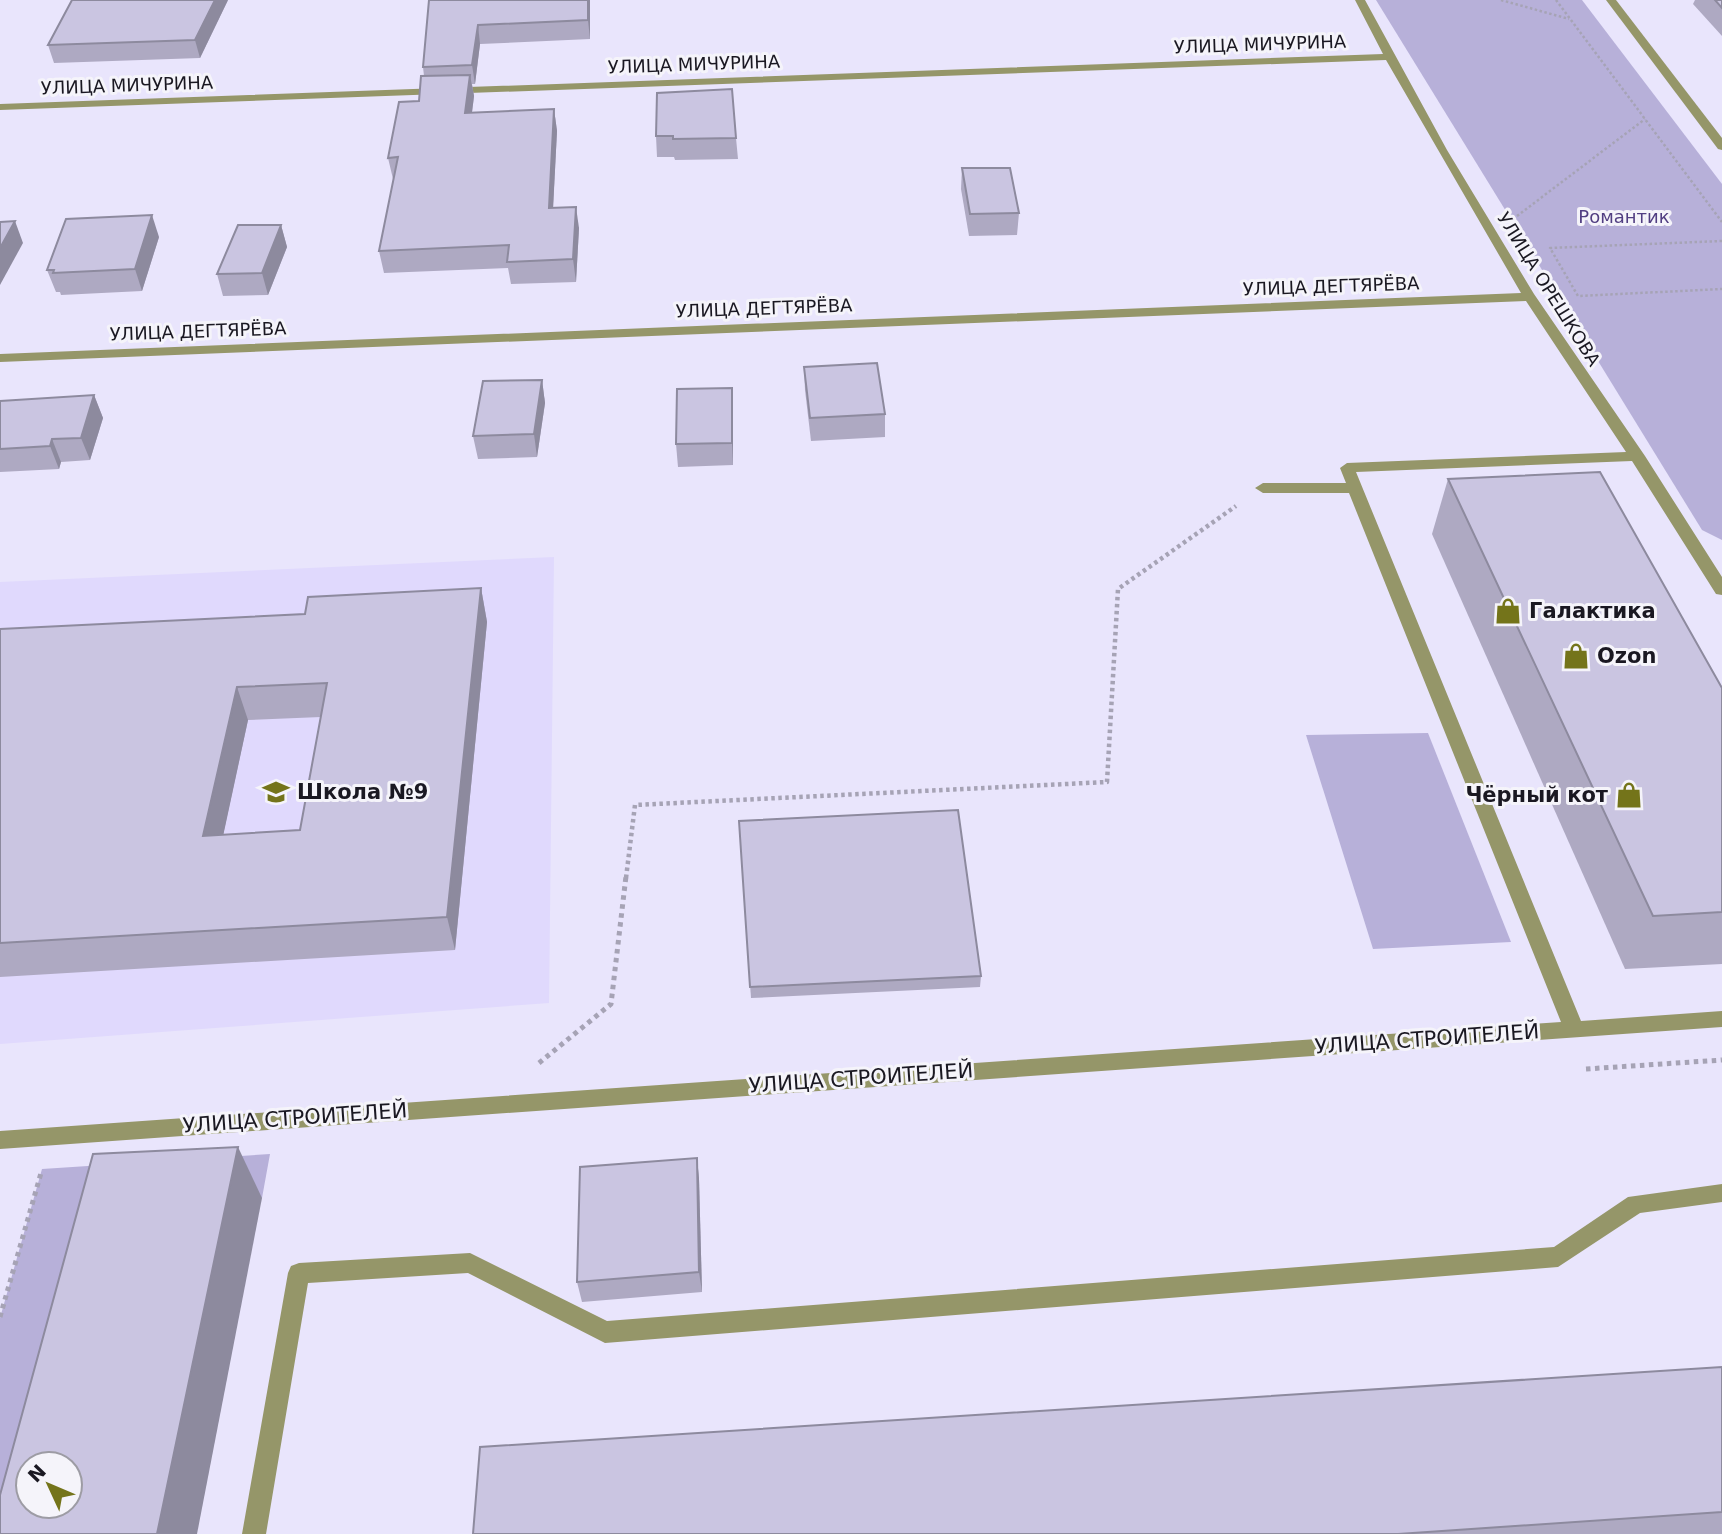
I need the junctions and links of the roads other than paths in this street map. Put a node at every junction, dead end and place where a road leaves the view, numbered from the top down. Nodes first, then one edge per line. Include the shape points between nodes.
1 (1360, 0) edge
2 (1611, 0) edge
3 (1388, 57) junction
4 (0, 107) edge
5 (1722, 146) edge
6 (1530, 297) junction
7 (0, 358) edge
8 (1638, 457) junction
9 (1263, 488) road end
10 (1355, 488) junction
11 (1716, 570) edge
12 (1722, 590) edge
13 (1722, 1019) edge
14 (1574, 1029) junction
15 (0, 1140) edge
16 (1722, 1193) edge
17 (254, 1534) edge

1 - 3 street, УЛИЦА ОРЕШКОВА
2 - 5 street
3 - 4 street, УЛИЦА МИЧУРИНА
3 - 6 street, УЛИЦА ОРЕШКОВА
6 - 7 street, УЛИЦА ДЕГТЯРЁВА
6 - 8 street, УЛИЦА ОРЕШКОВА
8 - 10 street via 1347,468
8 - 11 street, УЛИЦА ОРЕШКОВА
9 - 10 street
10 - 14 street
11 - 12 street, УЛИЦА ОРЕШКОВА
13 - 14 street, УЛИЦА СТРОИТЕЛЕЙ
14 - 15 street, УЛИЦА СТРОИТЕЛЕЙ
16 - 17 street via 1636,1204 1558,1257 605,1332 470,1263 299,1273

